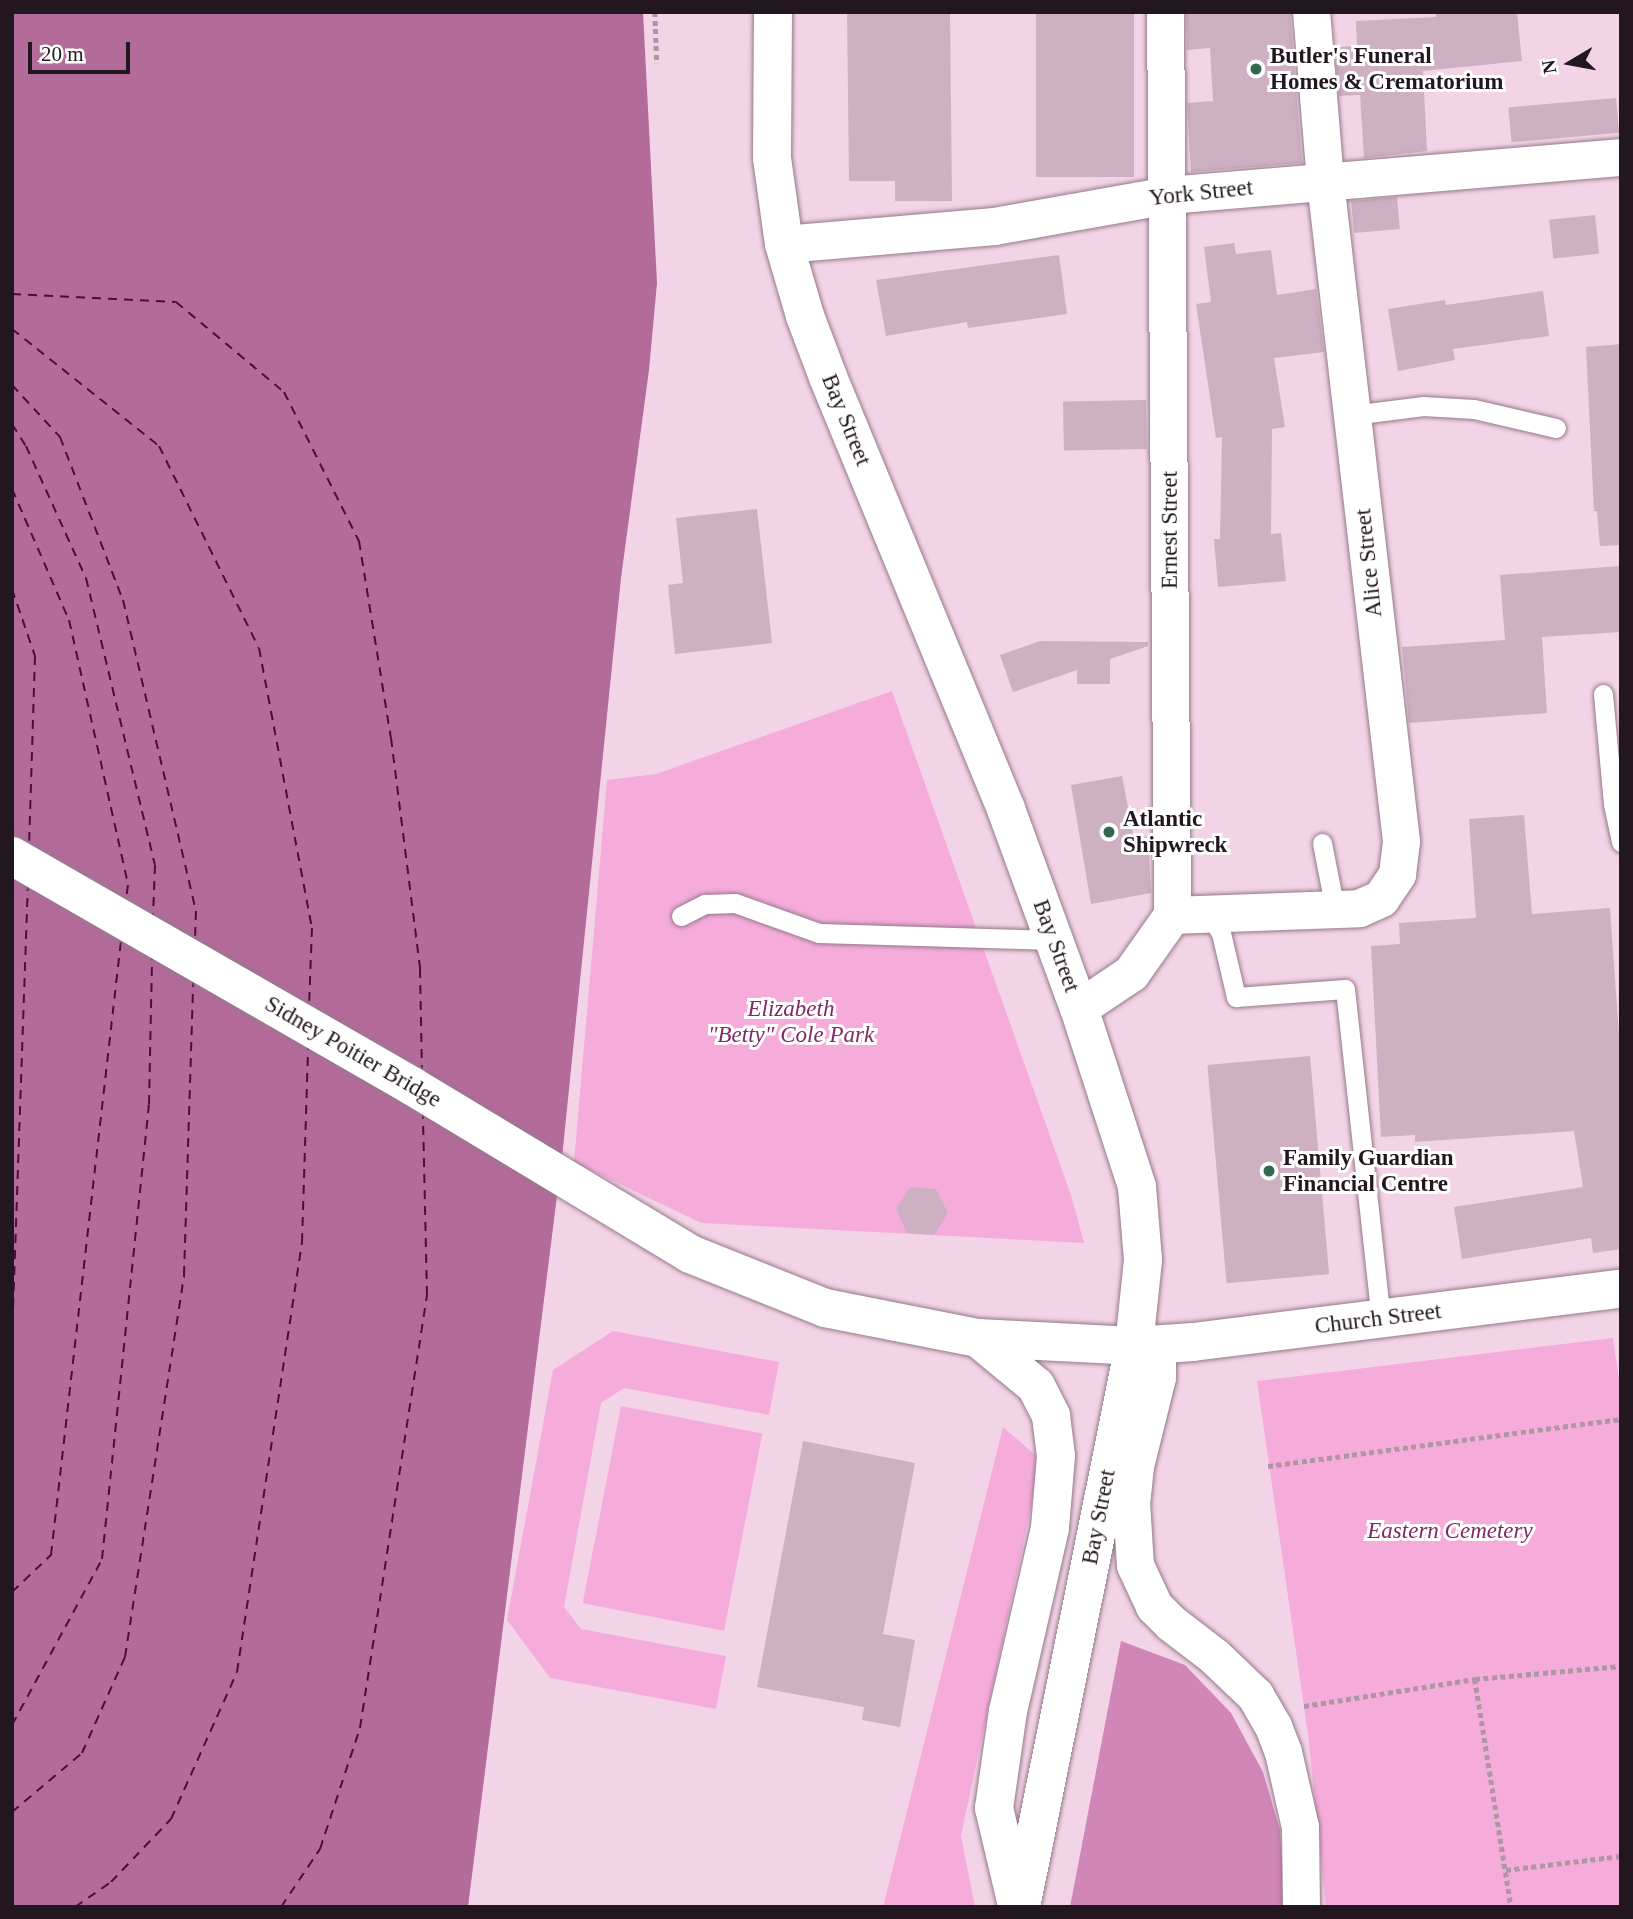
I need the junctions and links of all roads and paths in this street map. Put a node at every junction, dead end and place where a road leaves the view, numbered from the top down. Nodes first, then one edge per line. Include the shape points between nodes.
1 (655, 12) edge
2 (1165, 12) edge
3 (1311, 12) edge
4 (769, 22) edge
5 (657, 63) dead end
6 (1621, 157) edge
7 (1325, 181) junction
8 (1168, 195) junction
9 (784, 244) junction
10 (1352, 415) junction
11 (1556, 428) dead end
12 (1603, 694) dead end
13 (1621, 842) edge
14 (1322, 843) dead end
15 (12, 856) edge
16 (1335, 909) junction
17 (1190, 914) junction
18 (681, 916) dead end
19 (1054, 940) junction
20 (1079, 1008) junction
21 (1621, 1289) edge
22 (1381, 1318) junction
23 (978, 1338) junction
24 (1146, 1345) junction
25 (1621, 1419) edge
26 (1268, 1466) dead end
27 (1621, 1666) edge
28 (1475, 1679) junction
29 (1304, 1706) dead end
30 (1621, 1856) edge
31 (1506, 1870) junction
32 (1019, 1907) edge
33 (1301, 1907) edge
34 (1511, 1907) edge

1 - 5 path
2 - 8 street, Ernest Street
3 - 7 street, Alice Street
4 - 9 main road, Bay Street via 772,158
6 - 7 street, York Street
7 - 8 street, York Street
7 - 10 street, Alice Street
8 - 9 street, York Street via 994,226
8 - 17 street, Ernest Street
9 - 19 main road, Bay Street via 828,377 1006,809
10 - 11 lane via 1423,406 1474,409
10 - 16 street, Alice Street via 1401,841 1397,874 1381,898 1359,908
12 - 13 lane
14 - 16 lane
15 - 23 main road, Sidney Poitier Bridge via 412,1086 690,1254 825,1308
16 - 17 street, Alice Street
17 - 20 street via 1131,974
17 - 22 lane via 1221,933 1236,997 1345,989
18 - 19 lane via 705,904 735,903 819,933
19 - 20 main road, Bay Street
20 - 24 main road, Bay Street via 1137,1187
21 - 22 main road, Church Street
22 - 24 main road, Church Street
23 - 24 main road, Church Street
23 - 32 main road via 1036,1386 1051,1416 1056,1456 1050,1528 1008,1711 994,1808
24 - 32 main road, Bay Street
24 - 33 street via 1157,1377 1135,1466 1131,1502 1135,1565 1154,1606 1255,1695 1273,1726 1300,1827
25 - 26 path
27 - 28 path
28 - 29 path
28 - 31 path
30 - 31 path
31 - 34 path

